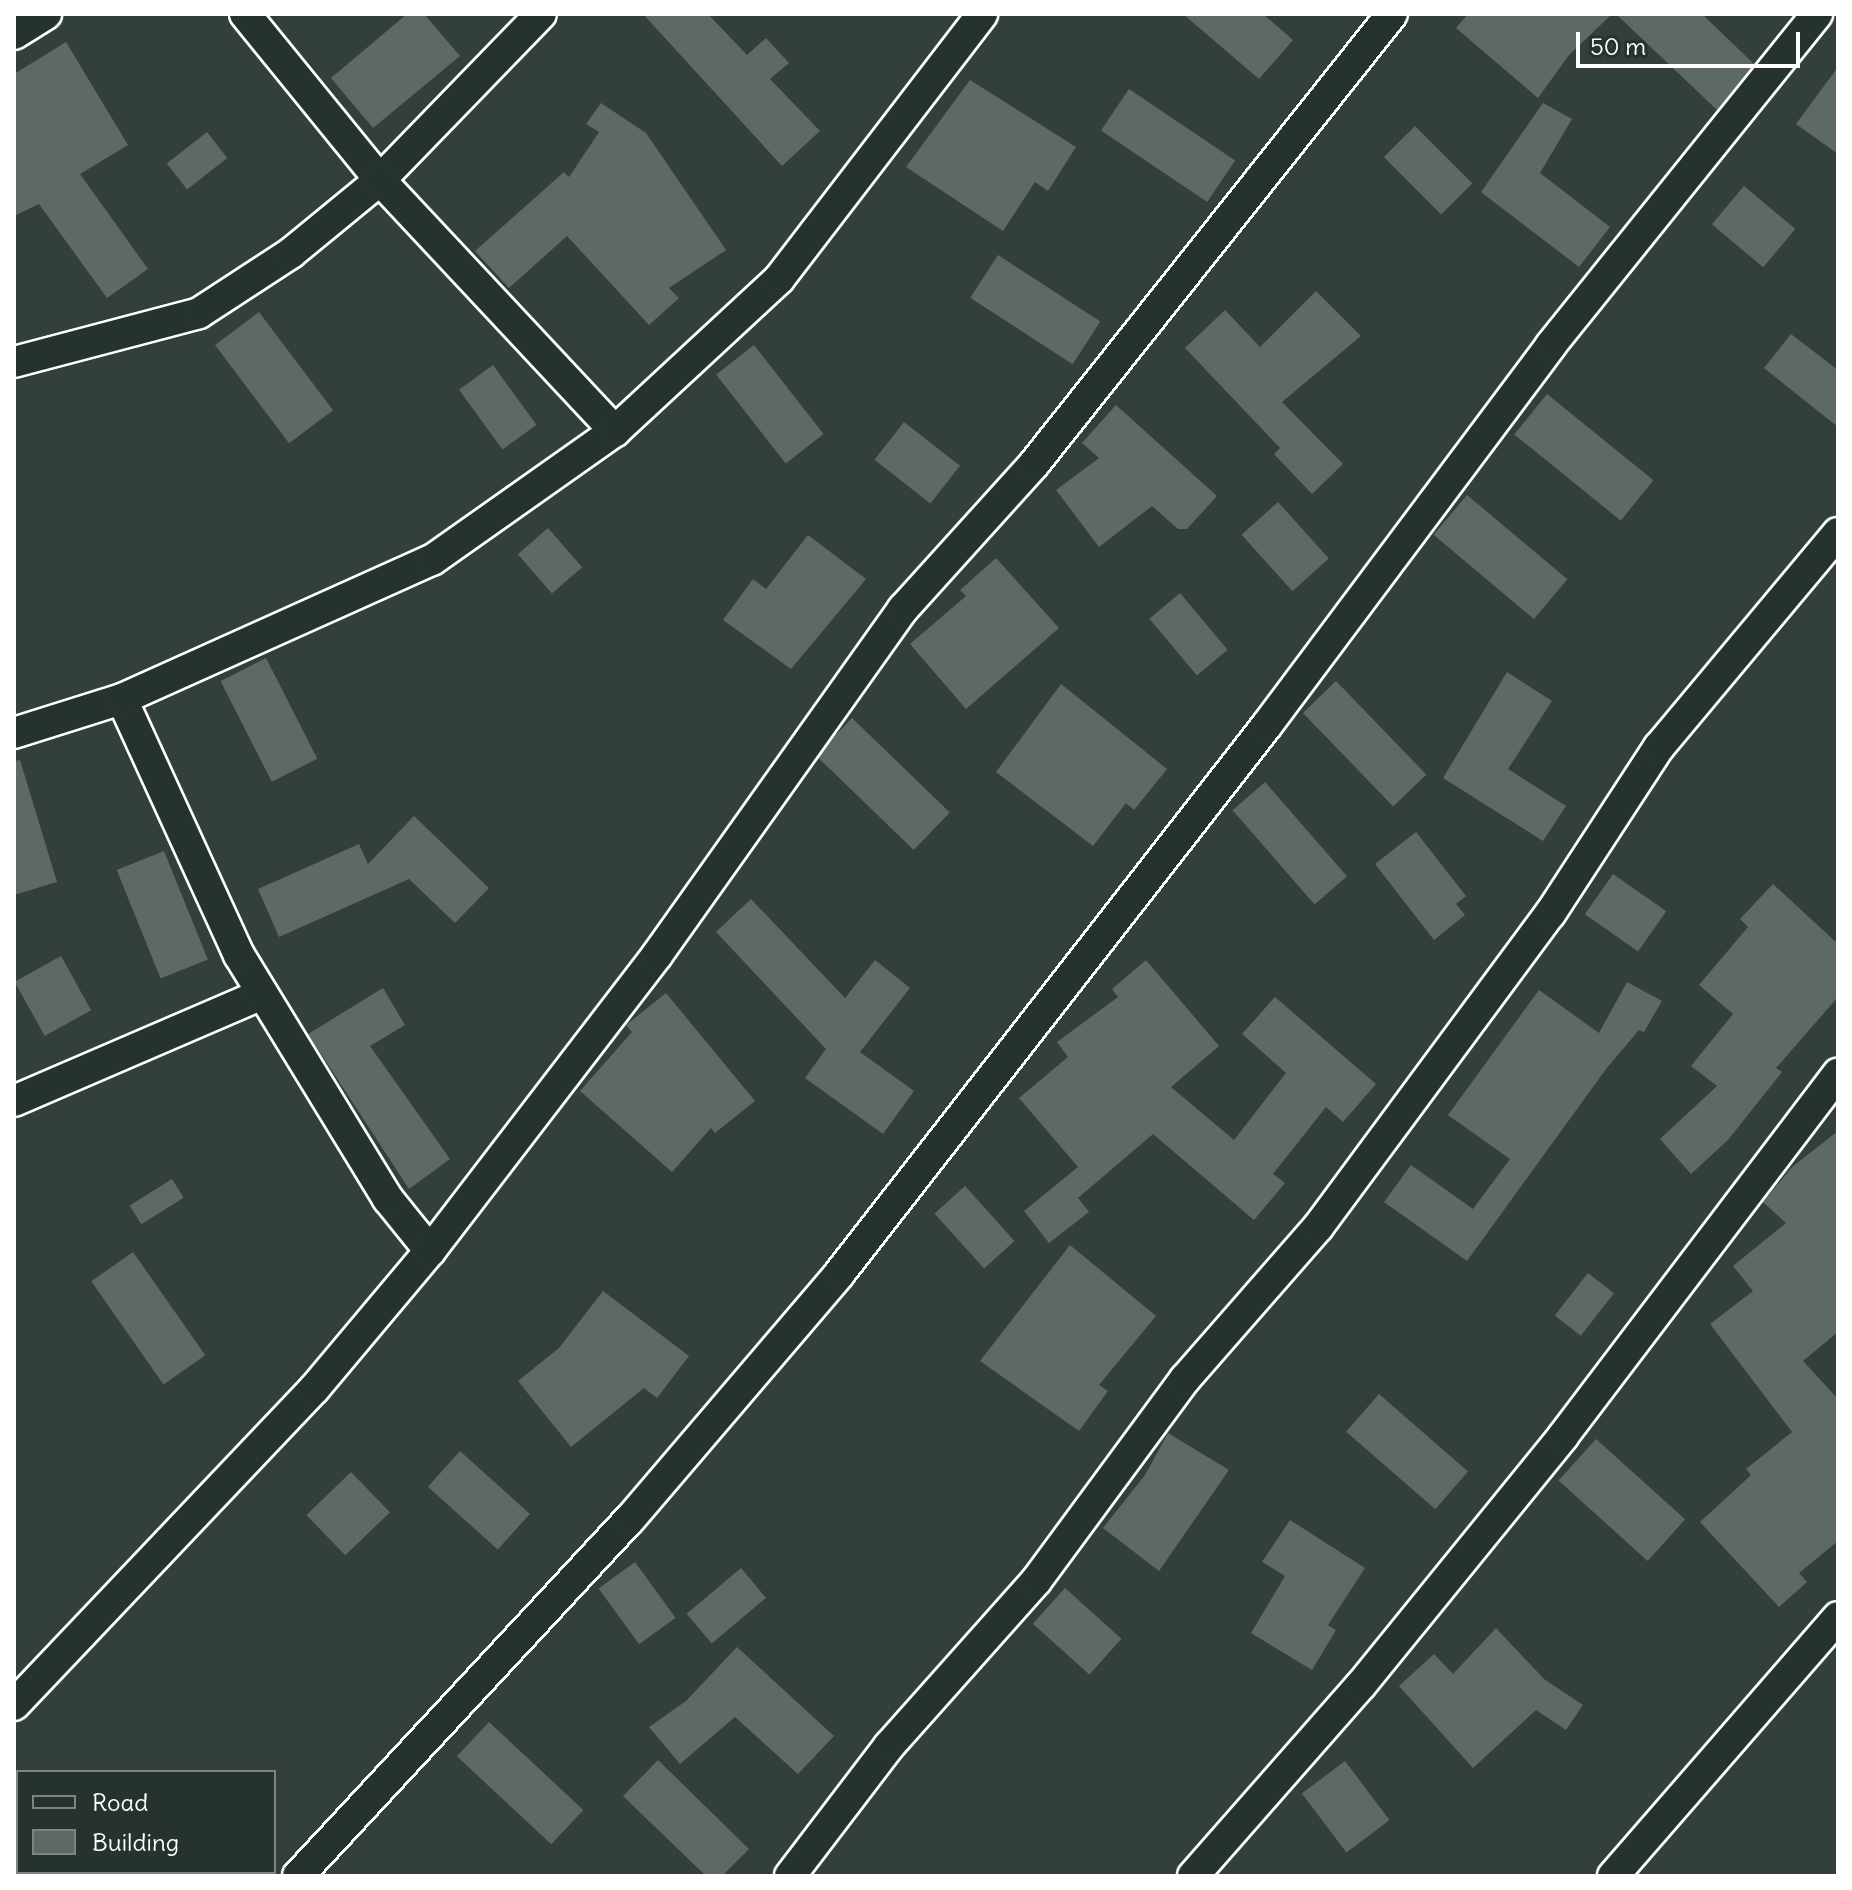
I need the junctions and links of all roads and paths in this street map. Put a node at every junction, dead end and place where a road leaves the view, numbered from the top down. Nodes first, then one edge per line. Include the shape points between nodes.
1 (46, 14) edge
2 (245, 14) edge
3 (541, 14) edge
4 (982, 14) edge
5 (1392, 14) edge
6 (1817, 14) edge
7 (14, 34) edge
8 (380, 180) junction
9 (14, 362) edge
10 (615, 431) junction
11 (1838, 533) edge
12 (122, 699) junction
13 (14, 733) edge
14 (262, 994) junction
15 (1838, 1074) edge
16 (14, 1101) edge
17 (430, 1251) junction
18 (1838, 1617) edge
19 (14, 1705) edge
20 (298, 1876) edge
21 (790, 1876) edge
22 (1193, 1876) edge
23 (1613, 1876) edge

1 - 7 street
2 - 8 street
3 - 8 street
4 - 10 street via 779,279
5 - 17 street via 1034,464 903,609 648,967
6 - 20 street via 1551,345 1267,725 820,1297 630,1519
8 - 9 street via 291,253 199,313
8 - 10 street
10 - 12 street via 432,560
11 - 21 street via 1659,747 1550,914 1318,1227 1185,1379 1036,1581 889,1746
12 - 13 street
12 - 14 street
14 - 16 street
14 - 17 street via 388,1199
15 - 22 street via 1563,1436 1361,1685
17 - 19 street via 314,1389
18 - 23 street

